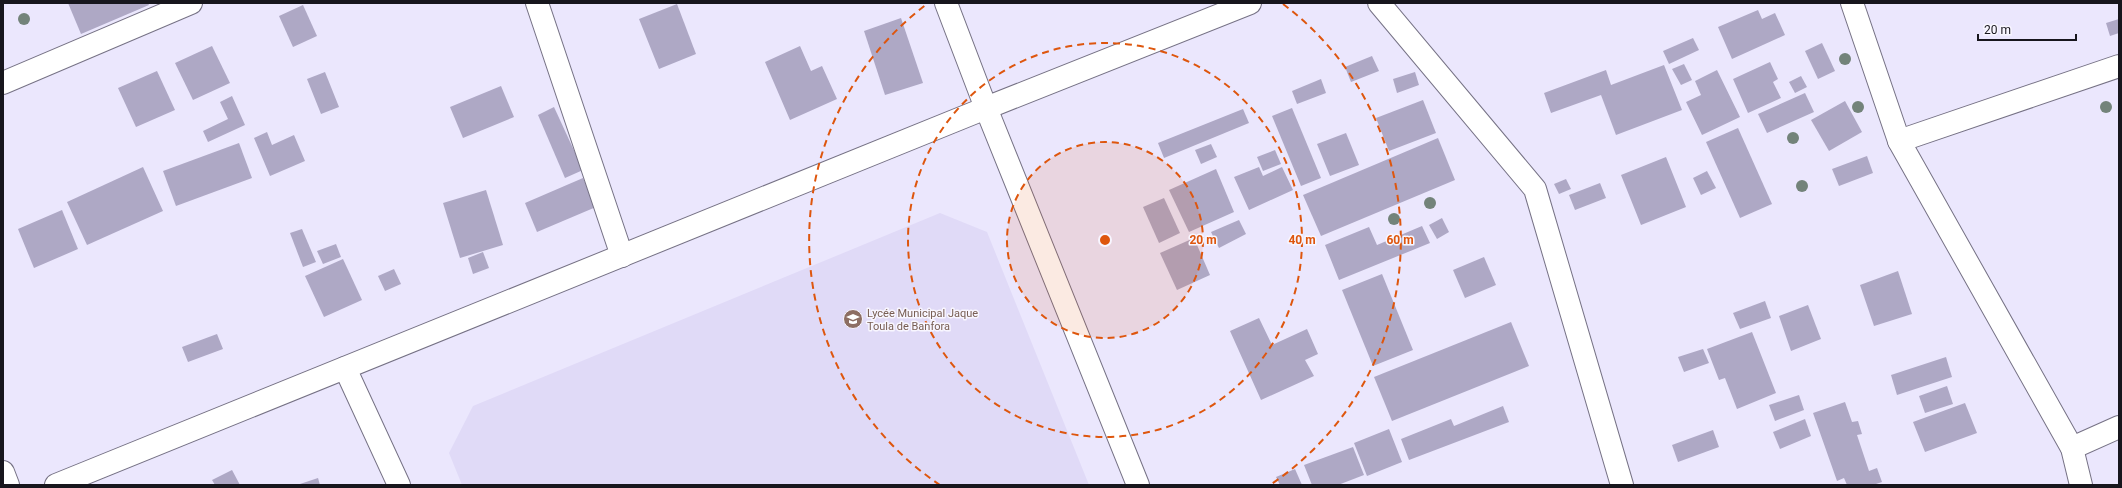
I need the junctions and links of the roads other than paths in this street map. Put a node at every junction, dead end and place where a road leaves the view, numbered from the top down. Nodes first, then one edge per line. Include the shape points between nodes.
1 (191, 3) edge
2 (537, 3) edge
3 (946, 3) edge
4 (1250, 3) edge
5 (1379, 3) edge
6 (1852, 3) edge
7 (2119, 66) edge
8 (3, 83) edge
9 (986, 108) junction
10 (1898, 142) junction
11 (622, 256) junction
12 (345, 368) junction
13 (2119, 428) edge
14 (2072, 448) junction
15 (3, 472) edge
16 (8, 485) edge
17 (56, 485) edge
18 (399, 485) edge
19 (1138, 485) edge
20 (1622, 485) edge
21 (2081, 485) edge

1 - 8 street
2 - 11 street
3 - 9 street
4 - 9 street
5 - 20 street via 1535,189
6 - 10 street
7 - 10 street
9 - 11 street
9 - 19 street
10 - 14 street
11 - 12 street
12 - 17 street
12 - 18 street
13 - 14 street
14 - 21 street
15 - 16 street

